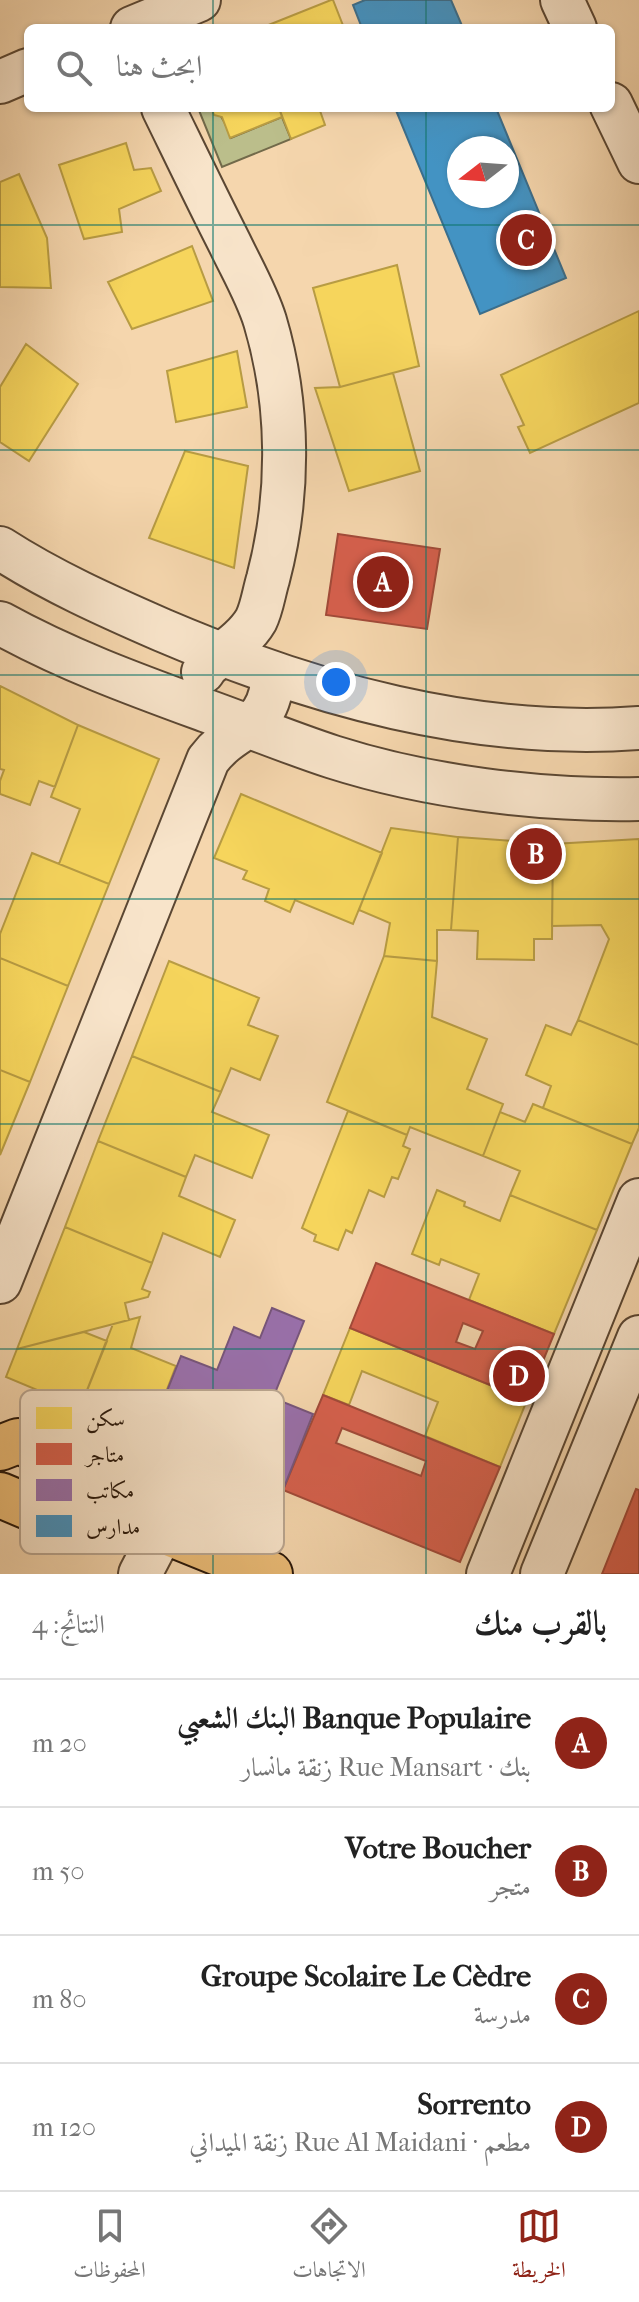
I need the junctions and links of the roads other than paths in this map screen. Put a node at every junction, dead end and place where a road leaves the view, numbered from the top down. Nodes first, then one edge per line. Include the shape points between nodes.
1 (111, 0) edge
2 (199, 0) edge
3 (562, 0) edge
4 (122, 24) edge
5 (142, 24) edge
6 (573, 24) edge
7 (24, 72) edge
8 (0, 82) edge
9 (165, 112) edge
10 (615, 112) edge
11 (639, 162) edge
12 (0, 548) edge
13 (0, 623) edge
14 (220, 655) junction
15 (273, 673) junction
16 (199, 707) junction
17 (251, 726) junction
18 (639, 728) edge
19 (639, 799) edge
20 (639, 1200) edge
21 (0, 1282) edge
22 (639, 1337) edge
23 (20, 1442) edge
24 (0, 1448) edge
25 (536, 1458) junction
26 (584, 1475) junction
27 (0, 1495) edge
28 (20, 1503) edge
29 (150, 1554) edge
30 (221, 1554) edge
31 (140, 1574) edge
32 (270, 1574) edge
33 (488, 1574) edge
34 (542, 1574) edge

1 - 4 street
2 - 5 street
3 - 6 street
7 - 8 street
9 - 14 street via 265,320 284,424 279,520 260,608 246,633
10 - 11 street
12 - 14 street via 122,613
13 - 16 street via 71,659
14 - 15 street
14 - 16 street via 200,678
15 - 17 street via 268,703
15 - 18 street via 467,722 567,730
16 - 17 street
17 - 19 street via 334,757 439,781 581,799
17 - 21 street via 227,739 208,760
20 - 25 street
22 - 26 street
23 - 24 main road
25 - 26 street
25 - 33 street
26 - 34 street
27 - 28 main road
29 - 31 street
30 - 32 main road

